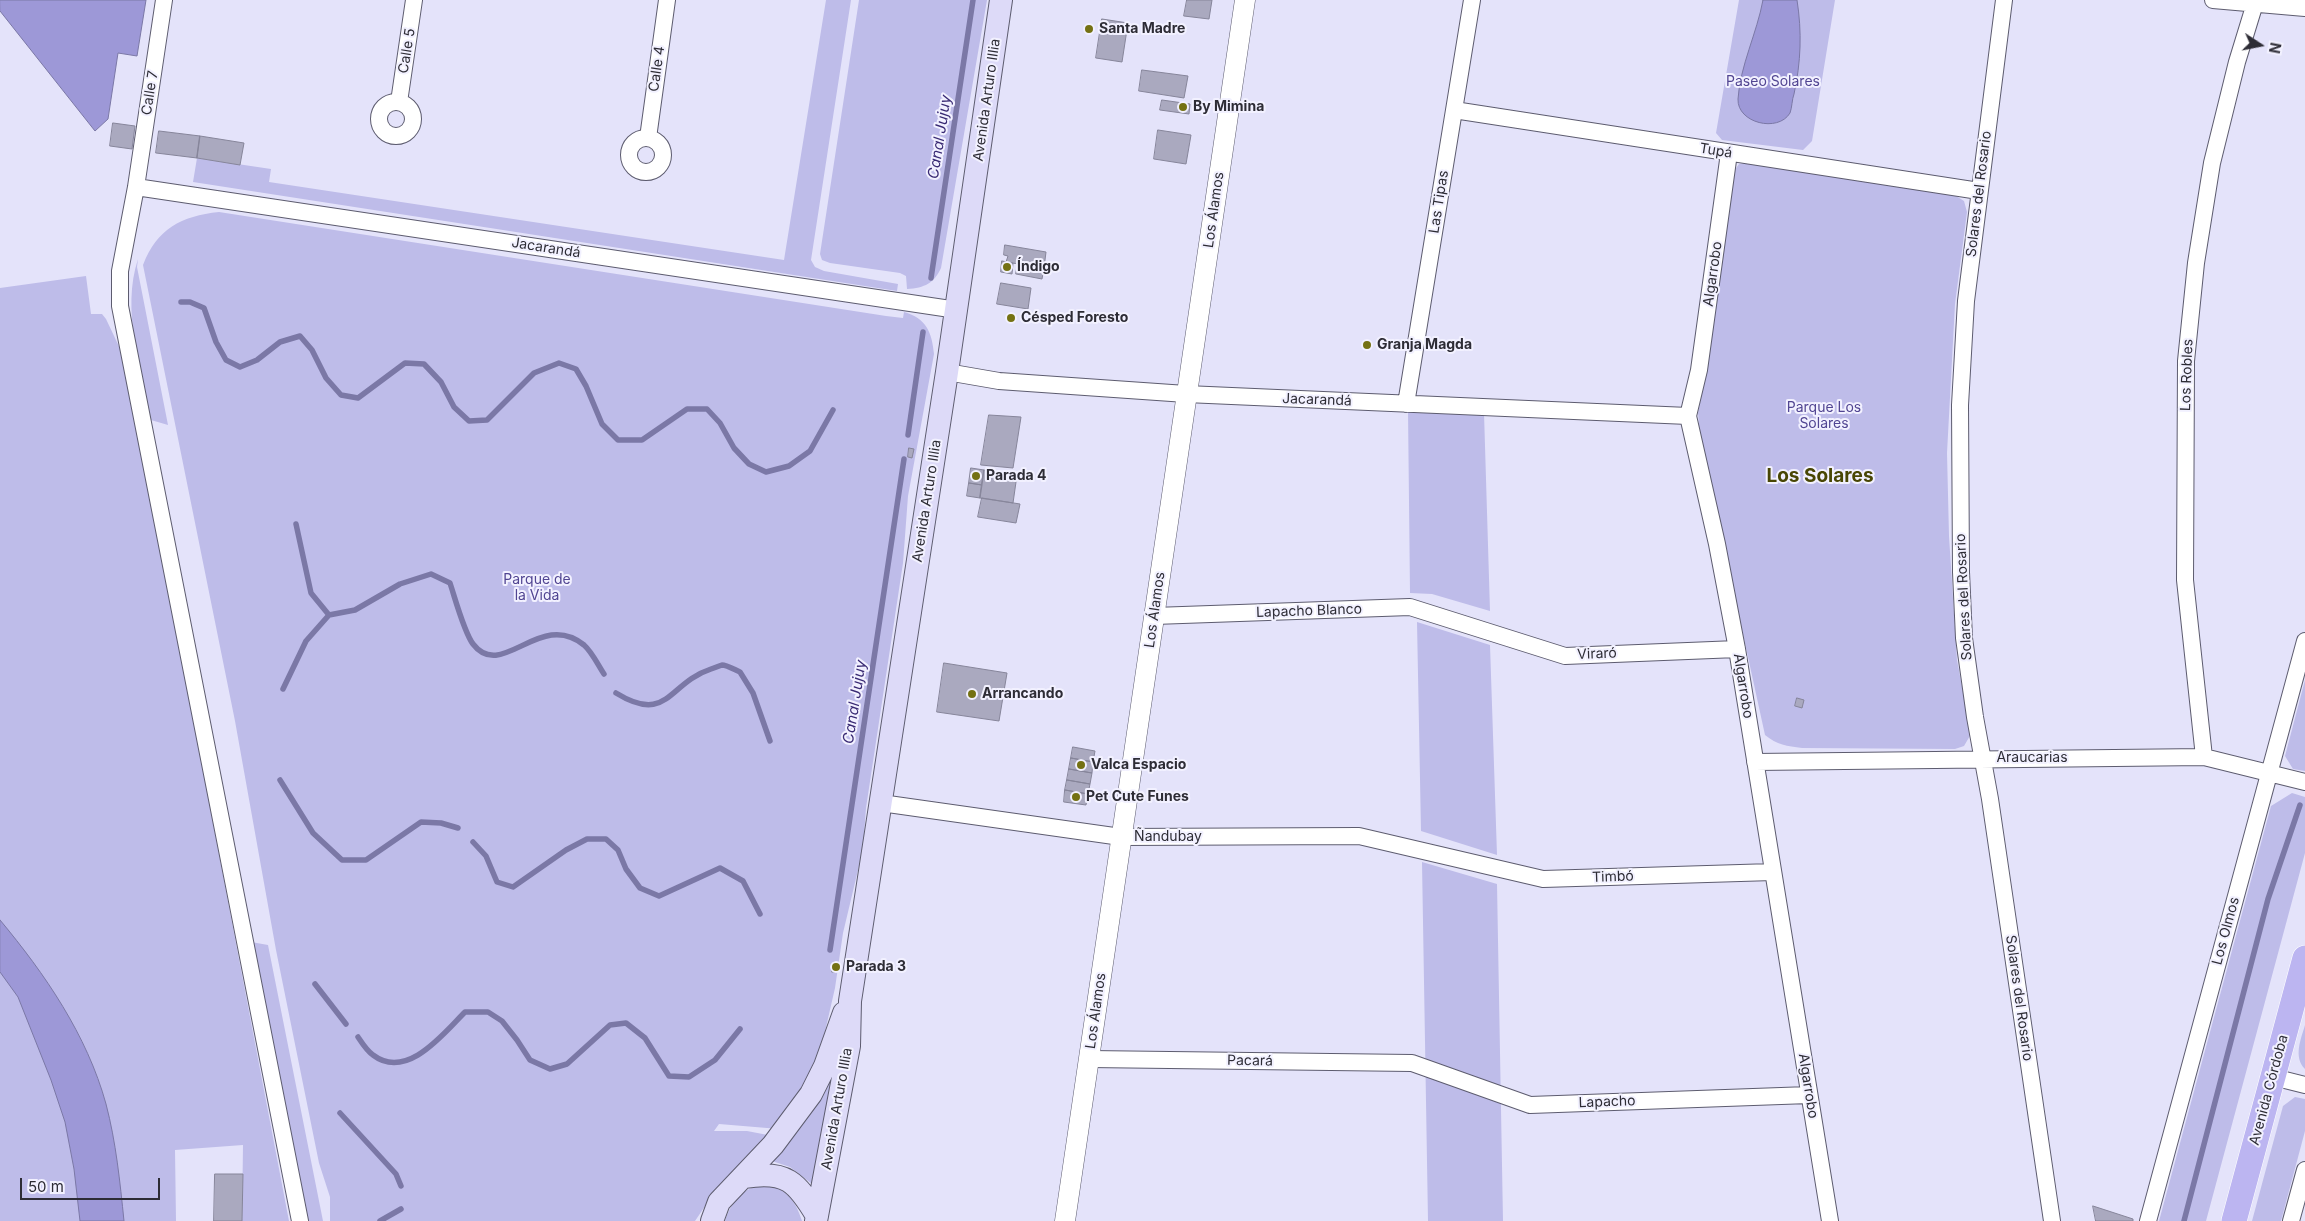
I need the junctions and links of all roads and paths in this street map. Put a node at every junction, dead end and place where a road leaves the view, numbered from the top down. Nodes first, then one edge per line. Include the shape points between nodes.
1 (164, 0) edge
2 (414, 0) edge
3 (667, 0) edge
4 (1001, 0) edge
5 (1245, 0) edge
6 (1472, 0) edge
7 (2004, 0) edge
8 (2213, 0) edge
9 (2256, 1) edge
10 (2305, 8) edge
11 (399, 102) dead end
12 (1454, 110) junction
13 (648, 138) dead end
14 (1729, 153) junction
15 (136, 186) junction
16 (1979, 191) junction
17 (957, 310) junction
18 (947, 372) junction
19 (1186, 394) junction
20 (1406, 404) junction
21 (1688, 416) junction
22 (1154, 616) junction
23 (1462, 624) joint
24 (2305, 641) edge
25 (1737, 649) junction
26 (2204, 757) junction
27 (1982, 758) junction
28 (1755, 762) junction
29 (2269, 774) junction
30 (2305, 782) edge
31 (881, 803) junction
32 (1121, 838) junction
33 (1455, 859) joint
34 (1773, 872) junction
35 (2305, 958) edge
36 (850, 1001) junction
37 (1089, 1059) junction
38 (1412, 1063) joint
39 (2273, 1076) junction
40 (2305, 1085) edge
41 (1810, 1095) junction
42 (2305, 1170) edge
43 (745, 1177) junction
44 (716, 1211) edge
45 (817, 1219) edge
46 (300, 1221) edge
47 (703, 1221) edge
48 (1065, 1221) edge
49 (1830, 1221) edge
50 (2052, 1221) edge
51 (2148, 1221) edge
52 (2234, 1221) edge
53 (2291, 1221) edge

1 - 15 street, Calle 7
2 - 11 street, Calle 5
3 - 13 street, Calle 4
4 - 17 main road, Avenida Arturo Illia
5 - 19 street, Los Álamos
6 - 12 street, Las Tipas
7 - 16 street, Solares del Rosario
8 - 9 street
9 - 10 street
9 - 26 street, Los Robles via 2212,162 2196,263 2186,361 2185,580
12 - 14 street, Tupá
12 - 20 street, Las Tipas
14 - 16 street, Tupá
14 - 21 street, Algarrobo via 1700,370
15 - 17 street, Jacarandá
15 - 46 street, Calle 7 via 120,271 120,306
16 - 27 street, Solares del Rosario via 1966,301 1959,480 1964,638
17 - 18 main road, Avenida Arturo Illia
18 - 19 street, Jacarandá via 999,381
18 - 31 main road, Avenida Arturo Illia
19 - 20 street, Jacarandá
19 - 22 street, Los Álamos
20 - 21 street, Jacarandá
21 - 25 street, Algarrobo
22 - 23 street, Lapacho Blanco via 1410,607
22 - 32 street, Los Álamos
23 - 25 street, Viraró via 1565,656
24 - 29 street, Los Olmos
25 - 28 street, Algarrobo
26 - 27 street, Araucarias
26 - 29 street, Araucarias
27 - 28 street, Araucarias
27 - 50 street, Solares del Rosario
28 - 34 street, Algarrobo
29 - 30 street, Araucarias
29 - 51 street, Los Olmos
31 - 32 street, Ñandubay
31 - 36 main road, Avenida Arturo Illia
32 - 33 street, Ñandubay via 1359,836
32 - 37 street, Los Álamos
33 - 34 street, Timbó via 1543,879
34 - 41 street, Algarrobo
35 - 39 main road, Avenida Córdoba
36 - 43 main road, Avenida Arturo Illia via 811,1094 781,1136
36 - 45 main road, Avenida Arturo Illia via 849,1046
37 - 38 street, Pacará
37 - 48 street, Los Álamos
38 - 41 street, Lapacho via 1530,1105
39 - 40 street
39 - 52 main road, Avenida Córdoba
41 - 49 street, Algarrobo
42 - 53 street
43 - 44 main road, Avenida Arturo Illia
43 - 45 main road via 772,1175 787,1178 799,1188
44 - 47 street

